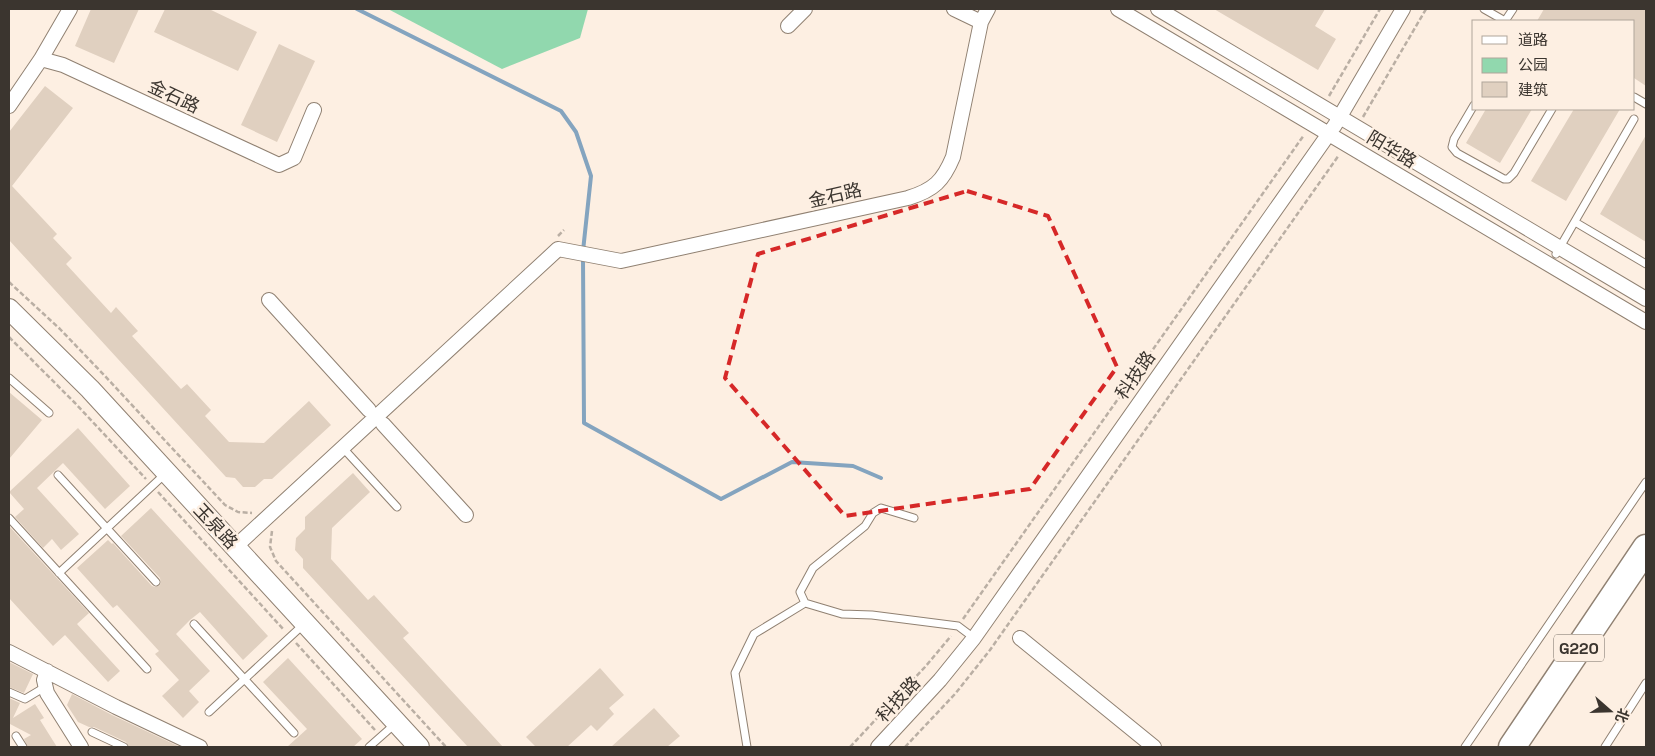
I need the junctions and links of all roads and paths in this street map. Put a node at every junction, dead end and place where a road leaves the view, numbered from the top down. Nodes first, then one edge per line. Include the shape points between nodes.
1 (70, 9) edge
2 (805, 9) edge
3 (954, 9) edge
4 (988, 9) edge
5 (1118, 9) edge
6 (1158, 9) edge
7 (1380, 9) edge
8 (1403, 9) edge
9 (1426, 9) edge
10 (1484, 9) edge
11 (1513, 9) edge
12 (1503, 20) edge
13 (1506, 20) edge
14 (981, 22) junction
15 (788, 26) dead end
16 (41, 59) junction
17 (1635, 98) edge
18 (1327, 99) dead end
19 (1646, 104) edge
20 (9, 106) edge
21 (1472, 108) edge
22 (314, 110) dead end
23 (1551, 110) edge
24 (1340, 117) junction
25 (1362, 119) dead end
26 (1634, 119) dead end
27 (1306, 131) dead end
28 (1329, 134) junction
29 (1341, 152) dead end
30 (1575, 222) junction
31 (564, 230) dead end
32 (558, 243) junction
33 (1556, 254) dead end
34 (1646, 264) edge
35 (9, 282) edge
36 (1646, 299) edge
37 (269, 300) dead end
38 (9, 309) edge
39 (1646, 322) edge
40 (9, 337) edge
41 (9, 378) edge
42 (369, 410) dead end
43 (49, 413) dead end
44 (383, 424) dead end
45 (343, 448) junction
46 (167, 472) junction
47 (58, 475) dead end
48 (1646, 482) edge
49 (152, 486) junction
50 (397, 507) dead end
51 (257, 511) dead end
52 (466, 515) dead end
53 (9, 518) edge
54 (914, 518) dead end
55 (107, 528) junction
56 (235, 547) junction
57 (1646, 548) edge
58 (1646, 571) edge
59 (59, 572) junction
60 (156, 582) dead end
61 (805, 603) junction
62 (305, 623) junction
63 (194, 624) dead end
64 (958, 626) junction
65 (290, 636) junction
66 (974, 638) junction
67 (1020, 638) dead end
68 (9, 652) edge
69 (147, 669) dead end
70 (47, 671) junction
71 (244, 679) junction
72 (1646, 683) edge
73 (45, 687) junction
74 (9, 692) edge
75 (208, 712) dead end
76 (396, 722) junction
77 (92, 732) dead end
78 (294, 733) dead end
79 (16, 736) dead end
80 (381, 736) junction
81 (78, 746) edge
82 (23, 747) edge
83 (124, 747) edge
84 (200, 747) edge
85 (369, 747) edge
86 (419, 747) edge
87 (746, 747) edge
88 (850, 747) edge
89 (878, 747) edge
90 (905, 747) edge
91 (1154, 747) edge
92 (1465, 747) edge
93 (1512, 747) edge
94 (1526, 747) edge
95 (1604, 747) edge

1 - 16 street
2 - 15 street
3 - 14 street
4 - 14 street, 金石路
5 - 28 street, 阳华路
6 - 24 street, 阳华路
7 - 18 path
8 - 24 street, 科技路
9 - 25 path
10 - 12 lane
11 - 13 lane
14 - 32 street, 金石路 via 953,156 936,185 923,193 621,261
16 - 20 street
16 - 22 street, 金石路 via 63,65 279,165 294,158
17 - 19 lane
21 - 23 lane via 1452,147 1457,153 1508,180
24 - 28 street, 科技路
24 - 36 street, 阳华路
26 - 30 lane
27 - 64 path
28 - 39 street, 阳华路
28 - 66 street, 科技路
29 - 90 path via 990,650 961,687
30 - 33 lane
30 - 34 lane
31 - 32 path
32 - 45 street
35 - 51 path via 60,329 225,505 242,513
37 - 42 street
38 - 46 street, 玉泉路
40 - 49 path
41 - 43 lane
44 - 52 street
45 - 50 lane
45 - 56 street
46 - 49 lane
46 - 56 street, 玉泉路
47 - 55 lane
48 - 92 lane
49 - 55 lane
49 - 65 path
53 - 59 lane
54 - 61 lane via 880,508 873,513 865,526 813,568 800,592
55 - 59 lane
55 - 60 lane
56 - 62 street, 玉泉路
57 - 93 highway, G220
58 - 94 highway, G220
59 - 69 lane
61 - 64 lane via 842,614
61 - 87 lane via 754,634 735,673
62 - 65 lane
62 - 76 street, 玉泉路
63 - 71 lane
64 - 66 lane
64 - 88 path via 925,667
65 - 71 lane
65 - 80 path
66 - 89 street, 科技路 via 946,674
67 - 91 street
68 - 70 street
70 - 73 street
70 - 84 street
71 - 75 lane
71 - 78 lane
72 - 95 lane
73 - 74 lane via 25,699
73 - 81 street
76 - 80 lane
76 - 86 street, 玉泉路
77 - 83 lane
79 - 82 lane
80 - 85 lane

